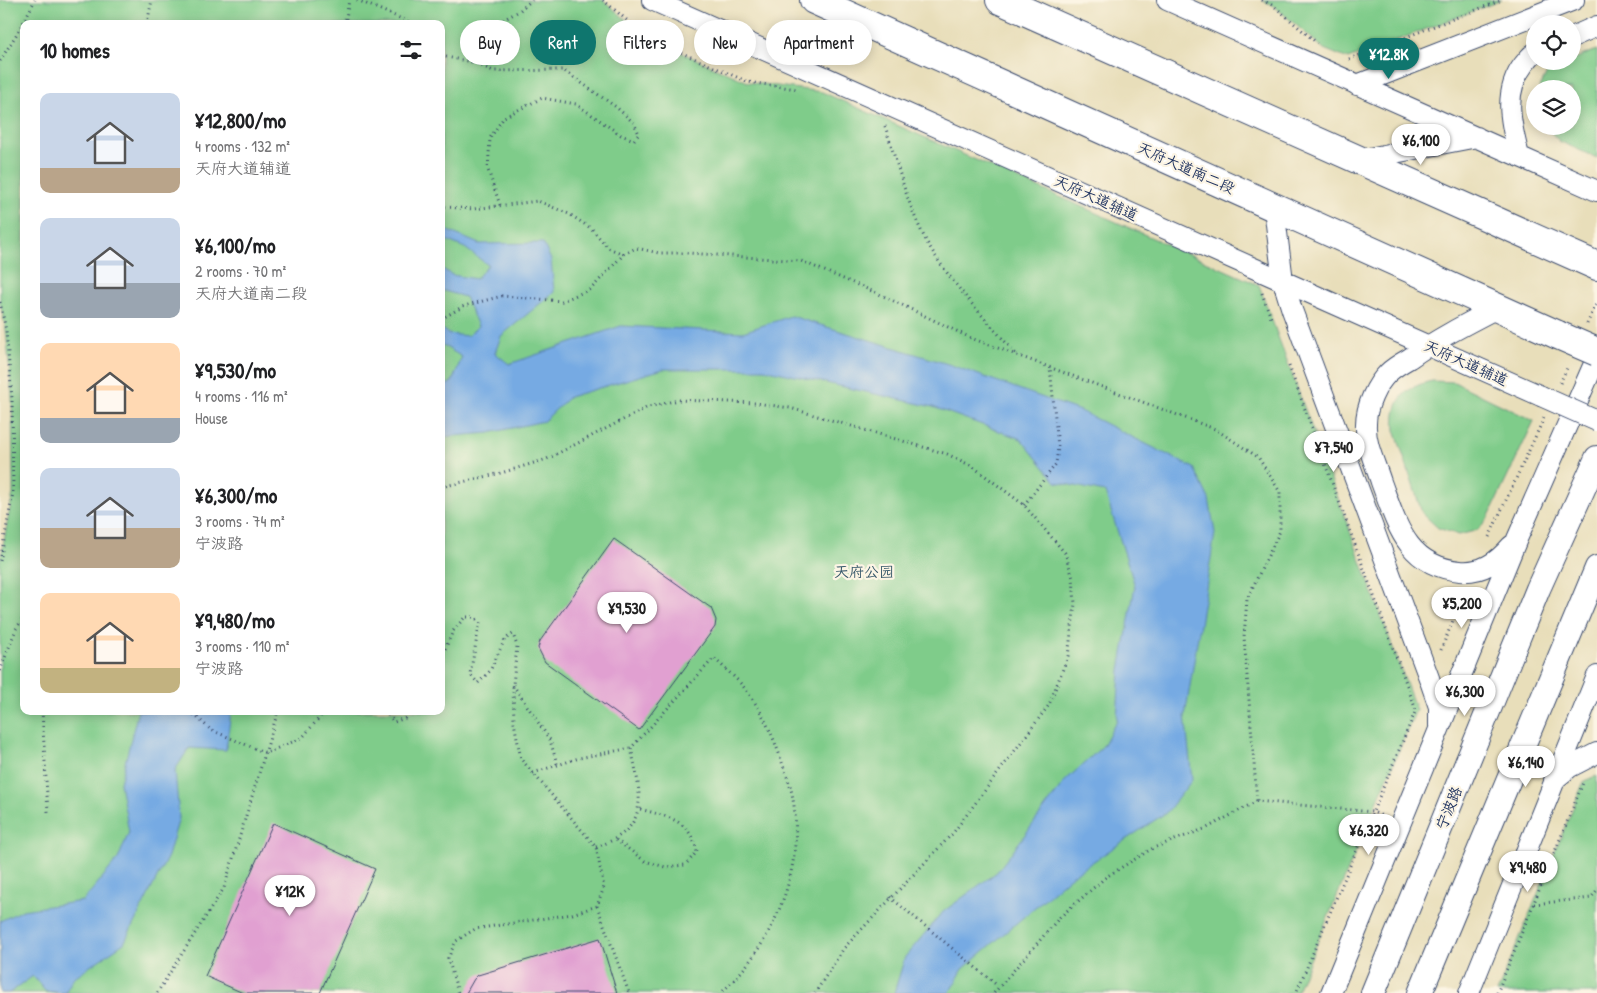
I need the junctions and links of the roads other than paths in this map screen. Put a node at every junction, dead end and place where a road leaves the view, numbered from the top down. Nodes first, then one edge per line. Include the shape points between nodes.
1 (652, 0) edge
2 (814, 0) edge
3 (1000, 0) edge
4 (1167, 0) edge
5 (1574, 0) edge
6 (1597, 26) edge
7 (1581, 33) edge
8 (1526, 63) edge
9 (1357, 85) junction
10 (1477, 137) junction
11 (1518, 156) junction
12 (1358, 160) junction
13 (1597, 191) edge
14 (1274, 208) junction
15 (1597, 266) edge
16 (1283, 281) junction
17 (1495, 309) junction
18 (1591, 340) edge
19 (1427, 346) junction
20 (1597, 357) edge
21 (1597, 421) edge
22 (1597, 458) edge
23 (1517, 539) junction
24 (1597, 568) edge
25 (1597, 676) edge
26 (1439, 732) junction
27 (1597, 753) edge
28 (1554, 780) junction
29 (1330, 993) edge
30 (1373, 993) edge
31 (1420, 993) edge
32 (1469, 993) edge

1 - 16 street, 天府大道辅道
2 - 14 highway, 天府大道南二段
3 - 12 highway
4 - 9 street
5 - 9 street
6 - 7 street
8 - 11 street via 1516,74 1509,100
9 - 10 street
10 - 11 street
10 - 12 street
11 - 13 street
12 - 15 highway
14 - 16 street
14 - 17 highway, 天府大道南二段
16 - 19 street, 天府大道辅道
16 - 26 street via 1429,678 1439,707
17 - 18 highway, 天府大道南二段, bridge via 1558,336
17 - 19 street
19 - 21 street, 天府大道辅道, bridge
19 - 23 street via 1388,373 1368,406 1368,445 1398,528 1411,548 1426,561 1444,569 1473,572 1498,562
20 - 23 street
22 - 30 main road, 宁波路 via 1538,589
23 - 26 street
24 - 31 main road
25 - 28 street
26 - 29 street
27 - 28 street via 1570,767
28 - 32 street

